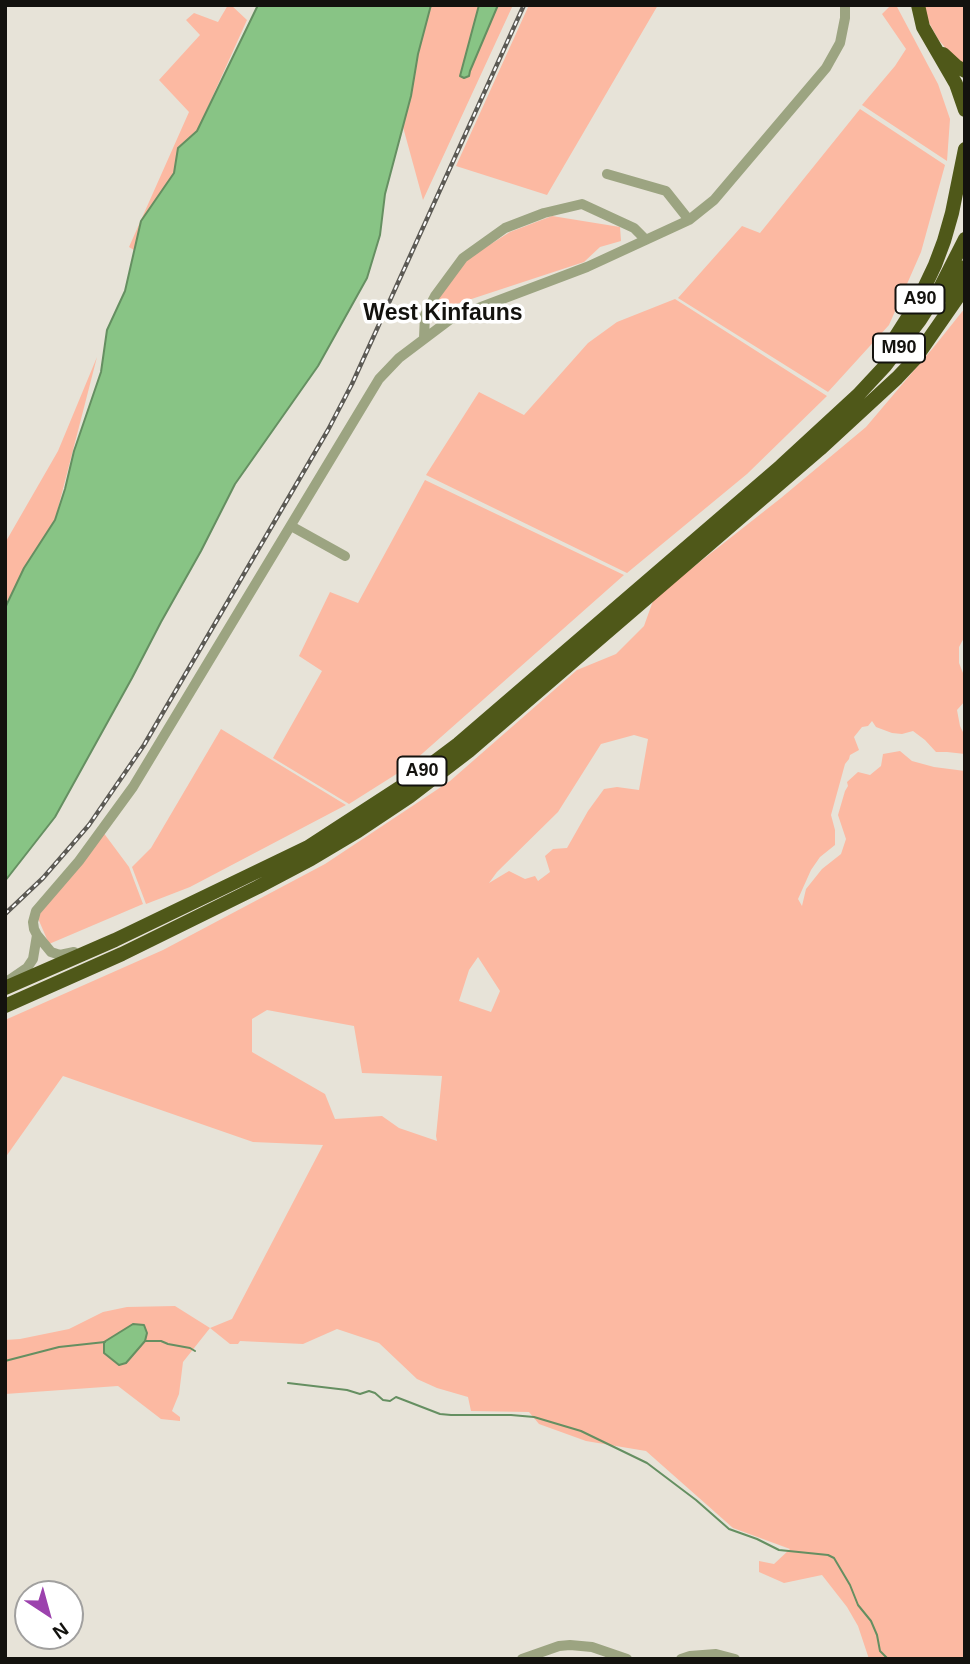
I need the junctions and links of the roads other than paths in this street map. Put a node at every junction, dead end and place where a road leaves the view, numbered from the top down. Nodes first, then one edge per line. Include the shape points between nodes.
1 (845, 5) edge
2 (920, 5) edge
3 (923, 27) junction
4 (942, 53) junction
5 (965, 71) edge
6 (965, 110) edge
7 (965, 149) edge
8 (607, 174) dead end
9 (689, 220) junction
10 (965, 239) edge
11 (646, 240) junction
12 (965, 267) edge
13 (965, 288) edge
14 (424, 338) junction
15 (858, 414) junction
16 (827, 425) junction
17 (291, 526) junction
18 (345, 556) dead end
19 (37, 935) junction
20 (115, 940) junction
21 (63, 981) junction
22 (5, 985) edge
23 (5, 1006) edge
24 (5, 1013) edge
25 (522, 1659) edge
26 (627, 1659) edge
27 (681, 1659) edge
28 (735, 1659) edge

1 - 9 street via 839,43 826,68 714,200
2 - 3 highway
2 - 4 highway
3 - 4 highway
3 - 6 highway via 956,84
4 - 5 highway
7 - 16 highway, A90 via 944,241 926,288 881,358
8 - 9 street via 666,191
9 - 11 street
10 - 16 highway, M90 via 938,292 902,344
11 - 14 street via 453,318
11 - 14 street via 634,228 582,204 505,228 463,258 435,296 425,315
12 - 15 highway, M90 via 925,335
13 - 15 highway, A90 via 915,359
14 - 17 street via 379,379
15 - 21 highway, A90 via 469,751 408,797 311,859
16 - 20 highway, A90 via 458,744 402,786 308,847
17 - 18 street
17 - 19 street via 133,787 36,911
19 - 20 street via 51,952 60,955
19 - 22 street via 33,959
20 - 22 highway, A90
21 - 23 highway, A90
21 - 24 street
25 - 26 street via 570,1645
27 - 28 street via 716,1654

